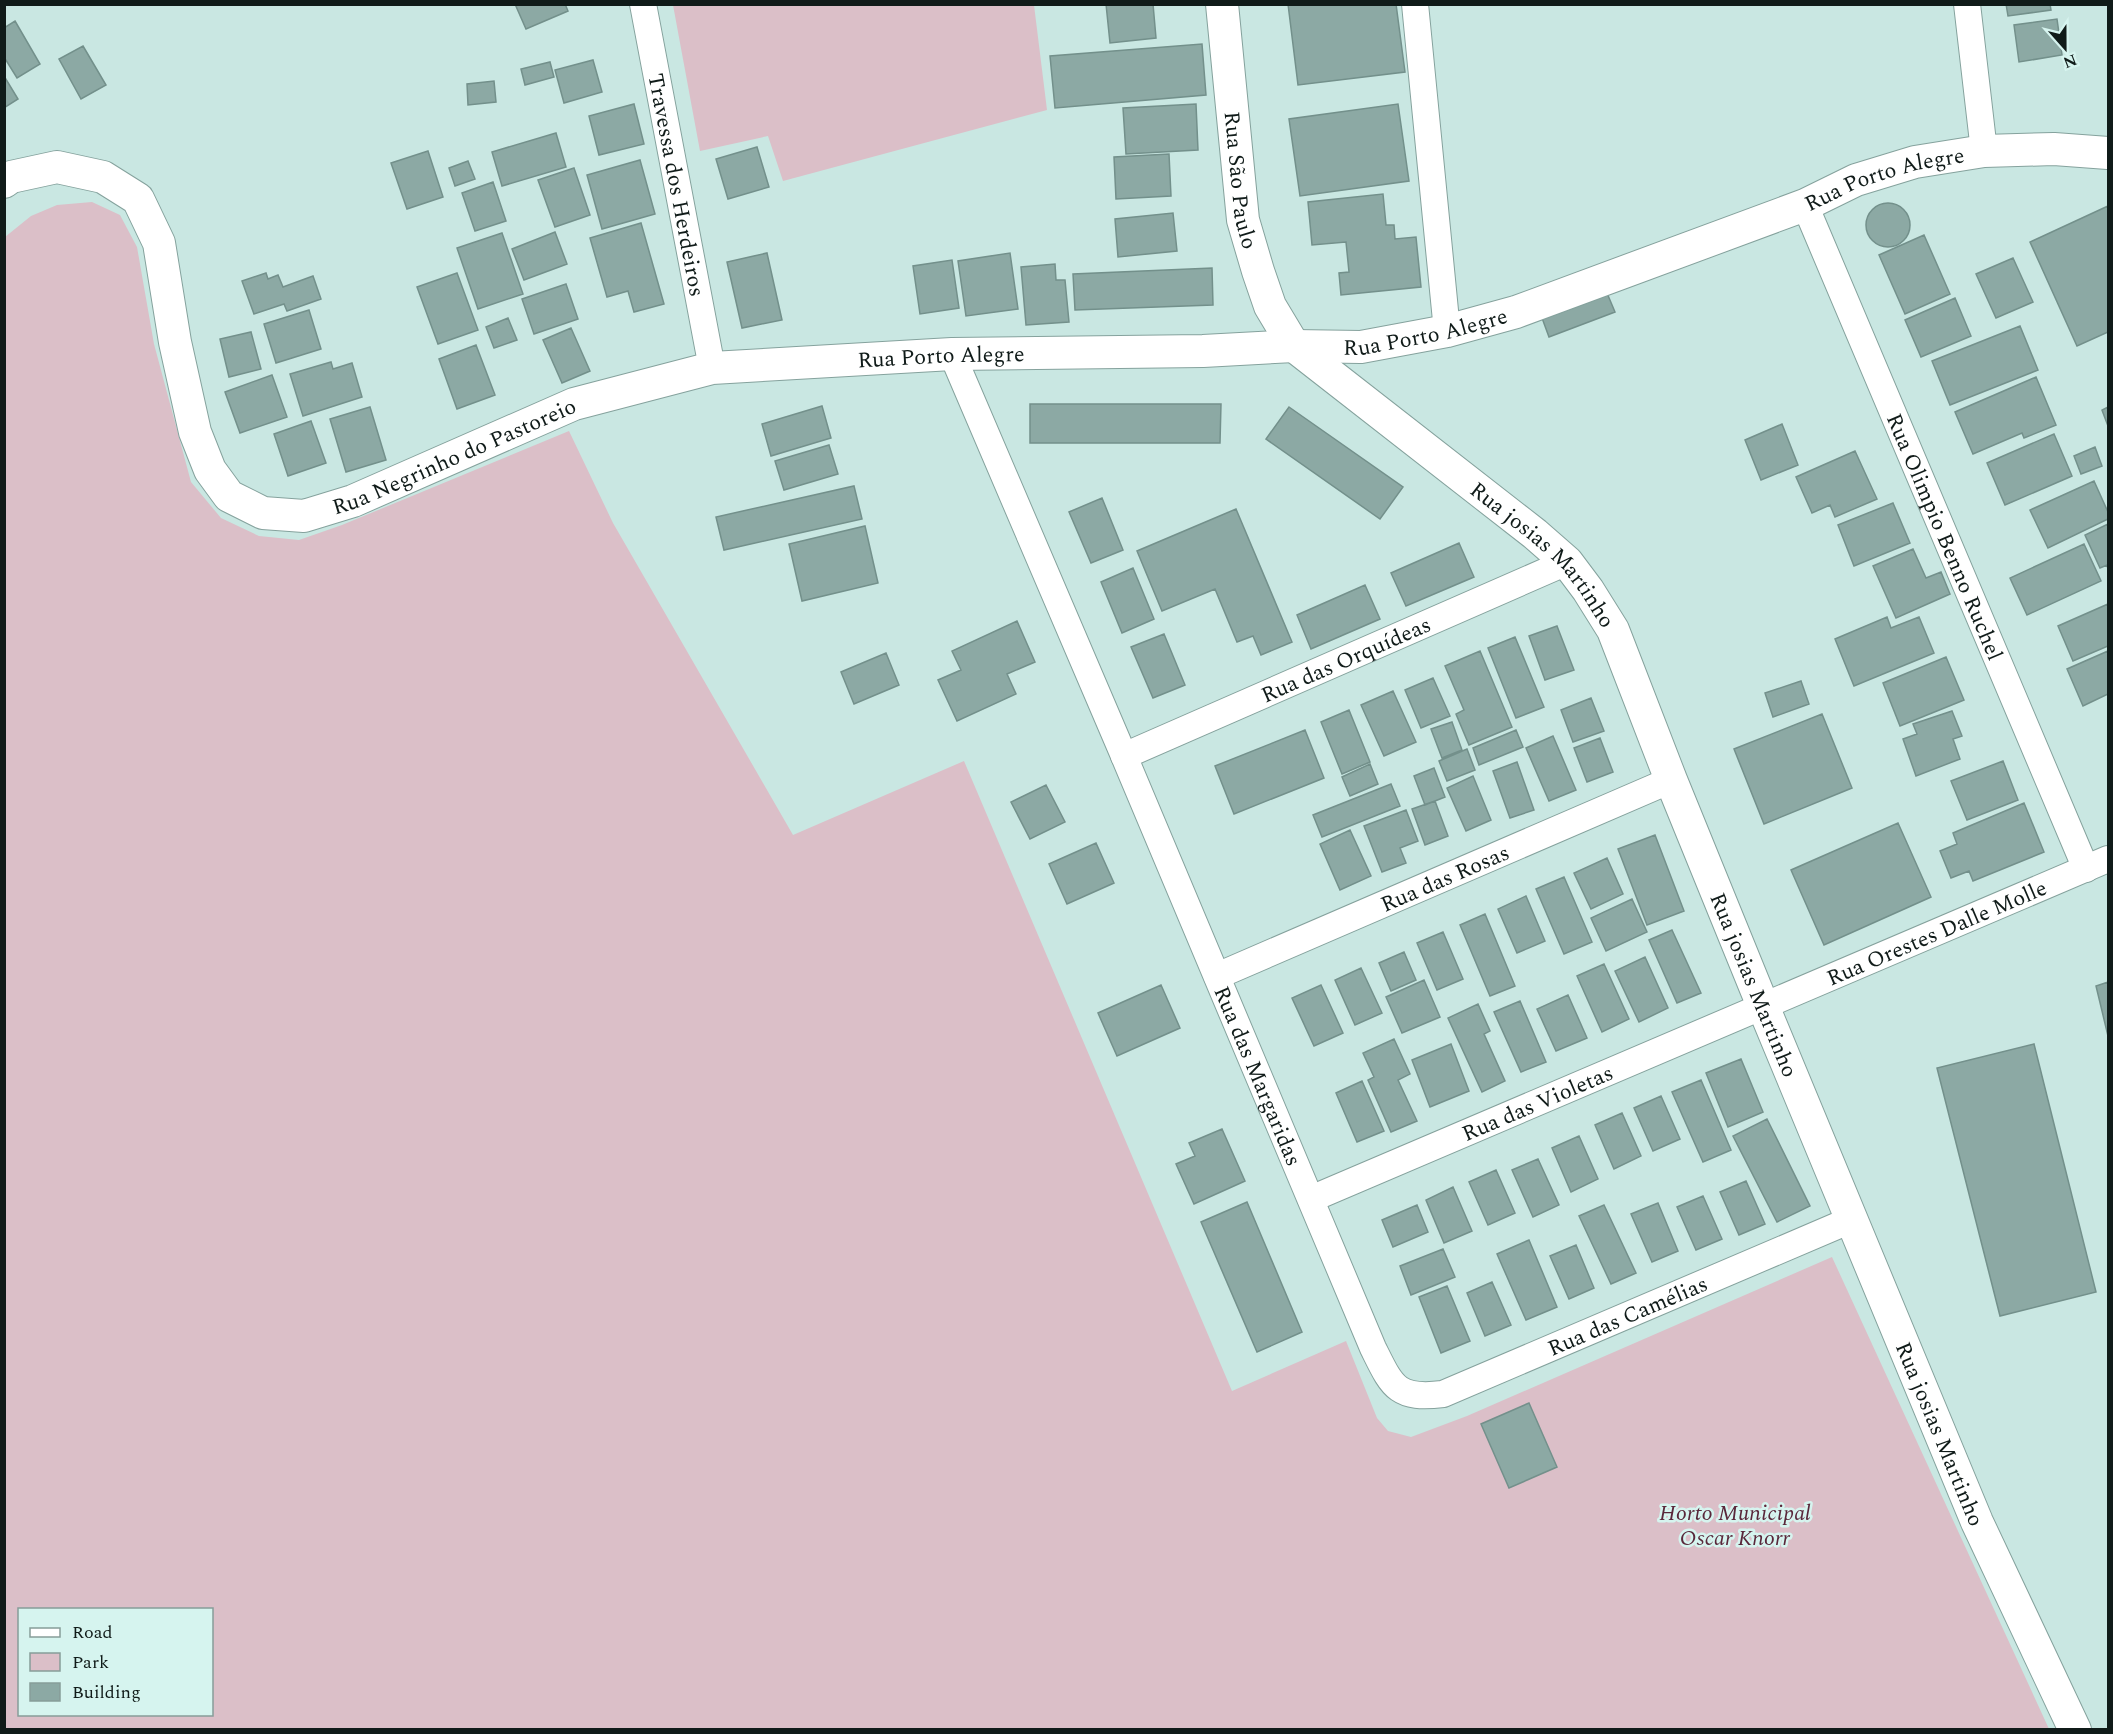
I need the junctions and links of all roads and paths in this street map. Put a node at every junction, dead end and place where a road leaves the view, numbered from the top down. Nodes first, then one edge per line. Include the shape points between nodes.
1 (643, 4) edge
2 (1222, 4) edge
3 (1415, 4) edge
4 (1967, 4) edge
5 (1984, 151) junction
6 (2109, 153) edge
7 (4, 182) edge
8 (1805, 205) junction
9 (1446, 331) junction
10 (1294, 346) junction
11 (952, 354) junction
12 (712, 368) junction
13 (1566, 562) junction
14 (1124, 756) junction
15 (1671, 780) junction
16 (2097, 864) edge
17 (1217, 976) junction
18 (1763, 1006) junction
19 (1311, 1199) junction
20 (1853, 1219) junction
21 (1400, 1391) joint
22 (2075, 1730) edge

1 - 12 street, Travessa dos Herdeiros
2 - 10 street, Rua São Paulo via 1244,220 1270,306
3 - 9 street
4 - 5 street
5 - 6 street, Rua Porto Alegre via 2054,149
5 - 8 street, Rua Porto Alegre via 1915,162 1856,180
7 - 12 street, Rua Negrinho do Pastoreio via 57,167 103,177 138,199 159,243 195,432 210,470 229,496 263,513 304,516 353,501 574,404
8 - 9 street, Rua Porto Alegre via 1515,312
8 - 16 street, Rua Olimpio Benno Ruchel
9 - 10 street, Rua Porto Alegre via 1361,347
10 - 11 street, Rua Porto Alegre
10 - 13 street, Rua josias Martinho
11 - 12 street, Rua Porto Alegre
11 - 14 street, Rua das Margaridas
13 - 14 street, Rua das Orquídeas
13 - 15 street, Rua josias Martinho via 1613,630
14 - 17 street, Rua das Margaridas
15 - 17 street, Rua das Rosas
15 - 18 street, Rua josias Martinho
16 - 18 street, Rua Orestes Dalle Molle
17 - 19 street, Rua das Margaridas
18 - 19 street, Rua das Violetas
18 - 20 street, Rua josias Martinho
19 - 21 street, Rua das Margaridas via 1373,1348
20 - 21 street, Rua das Camélias via 1443,1394 1421,1397
20 - 22 street, Rua josias Martinho via 1977,1522

